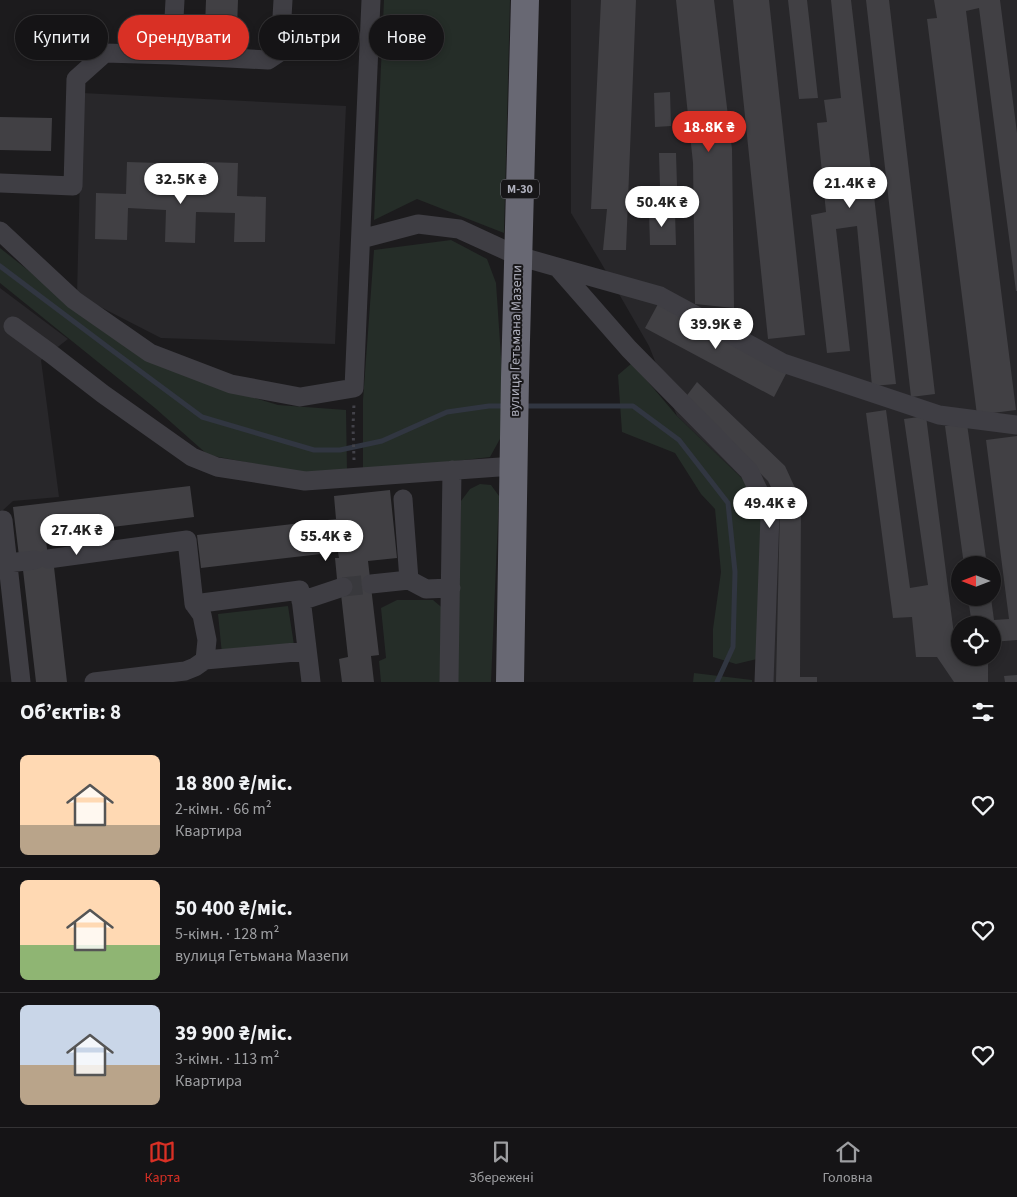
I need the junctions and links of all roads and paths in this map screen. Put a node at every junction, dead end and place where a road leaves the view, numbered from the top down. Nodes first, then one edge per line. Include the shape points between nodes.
1 (175, 0) edge
2 (283, 0) edge
3 (371, 0) edge
4 (525, 0) edge
5 (174, 15) edge
6 (118, 53) edge
7 (249, 59) edge
8 (0, 183) edge
9 (0, 231) edge
10 (361, 239) junction
11 (518, 256) junction
12 (558, 268) junction
13 (13, 326) dead end
14 (1017, 425) edge
15 (353, 426) dead end
16 (354, 459) dead end
17 (514, 466) junction
18 (452, 470) junction
19 (403, 499) dead end
20 (3, 520) dead end
21 (8, 563) junction
22 (409, 580) junction
23 (371, 584) tunnel mouth
24 (343, 587) tunnel mouth
25 (451, 588) junction
26 (301, 601) junction
27 (194, 604) junction
28 (307, 651) junction
29 (205, 660) junction
30 (21, 682) edge
31 (94, 682) edge
32 (311, 682) edge
33 (449, 682) edge
34 (510, 682) edge
35 (764, 682) edge

1 - 5 lane
2 - 7 lane via 280,52 268,60
3 - 10 lane
4 - 11 highway, вулиця Гетьмана Мазепи / М-30
6 - 8 lane via 105,53 76,79 73,186
9 - 10 lane via 74,300 150,353 231,384 300,397 354,388
10 - 11 lane via 418,224 459,229
11 - 12 lane
11 - 17 highway, вулиця Гетьмана Мазепи / М-30
12 - 14 lane via 660,296 783,363 939,415
12 - 35 lane via 629,349 749,471 770,515
13 - 18 lane via 192,457 217,467 305,481
15 - 16 path
17 - 18 lane
17 - 34 highway, вулиця Гетьмана Мазепи / М-30
18 - 25 lane
19 - 22 lane
20 - 21 lane
21 - 27 lane via 187,540
21 - 30 lane
22 - 23 lane
22 - 25 lane via 426,589
24 - 26 lane
25 - 33 lane
26 - 27 lane via 300,590
26 - 28 lane
27 - 29 lane via 202,615
28 - 29 lane
28 - 32 lane
29 - 31 lane via 185,671

